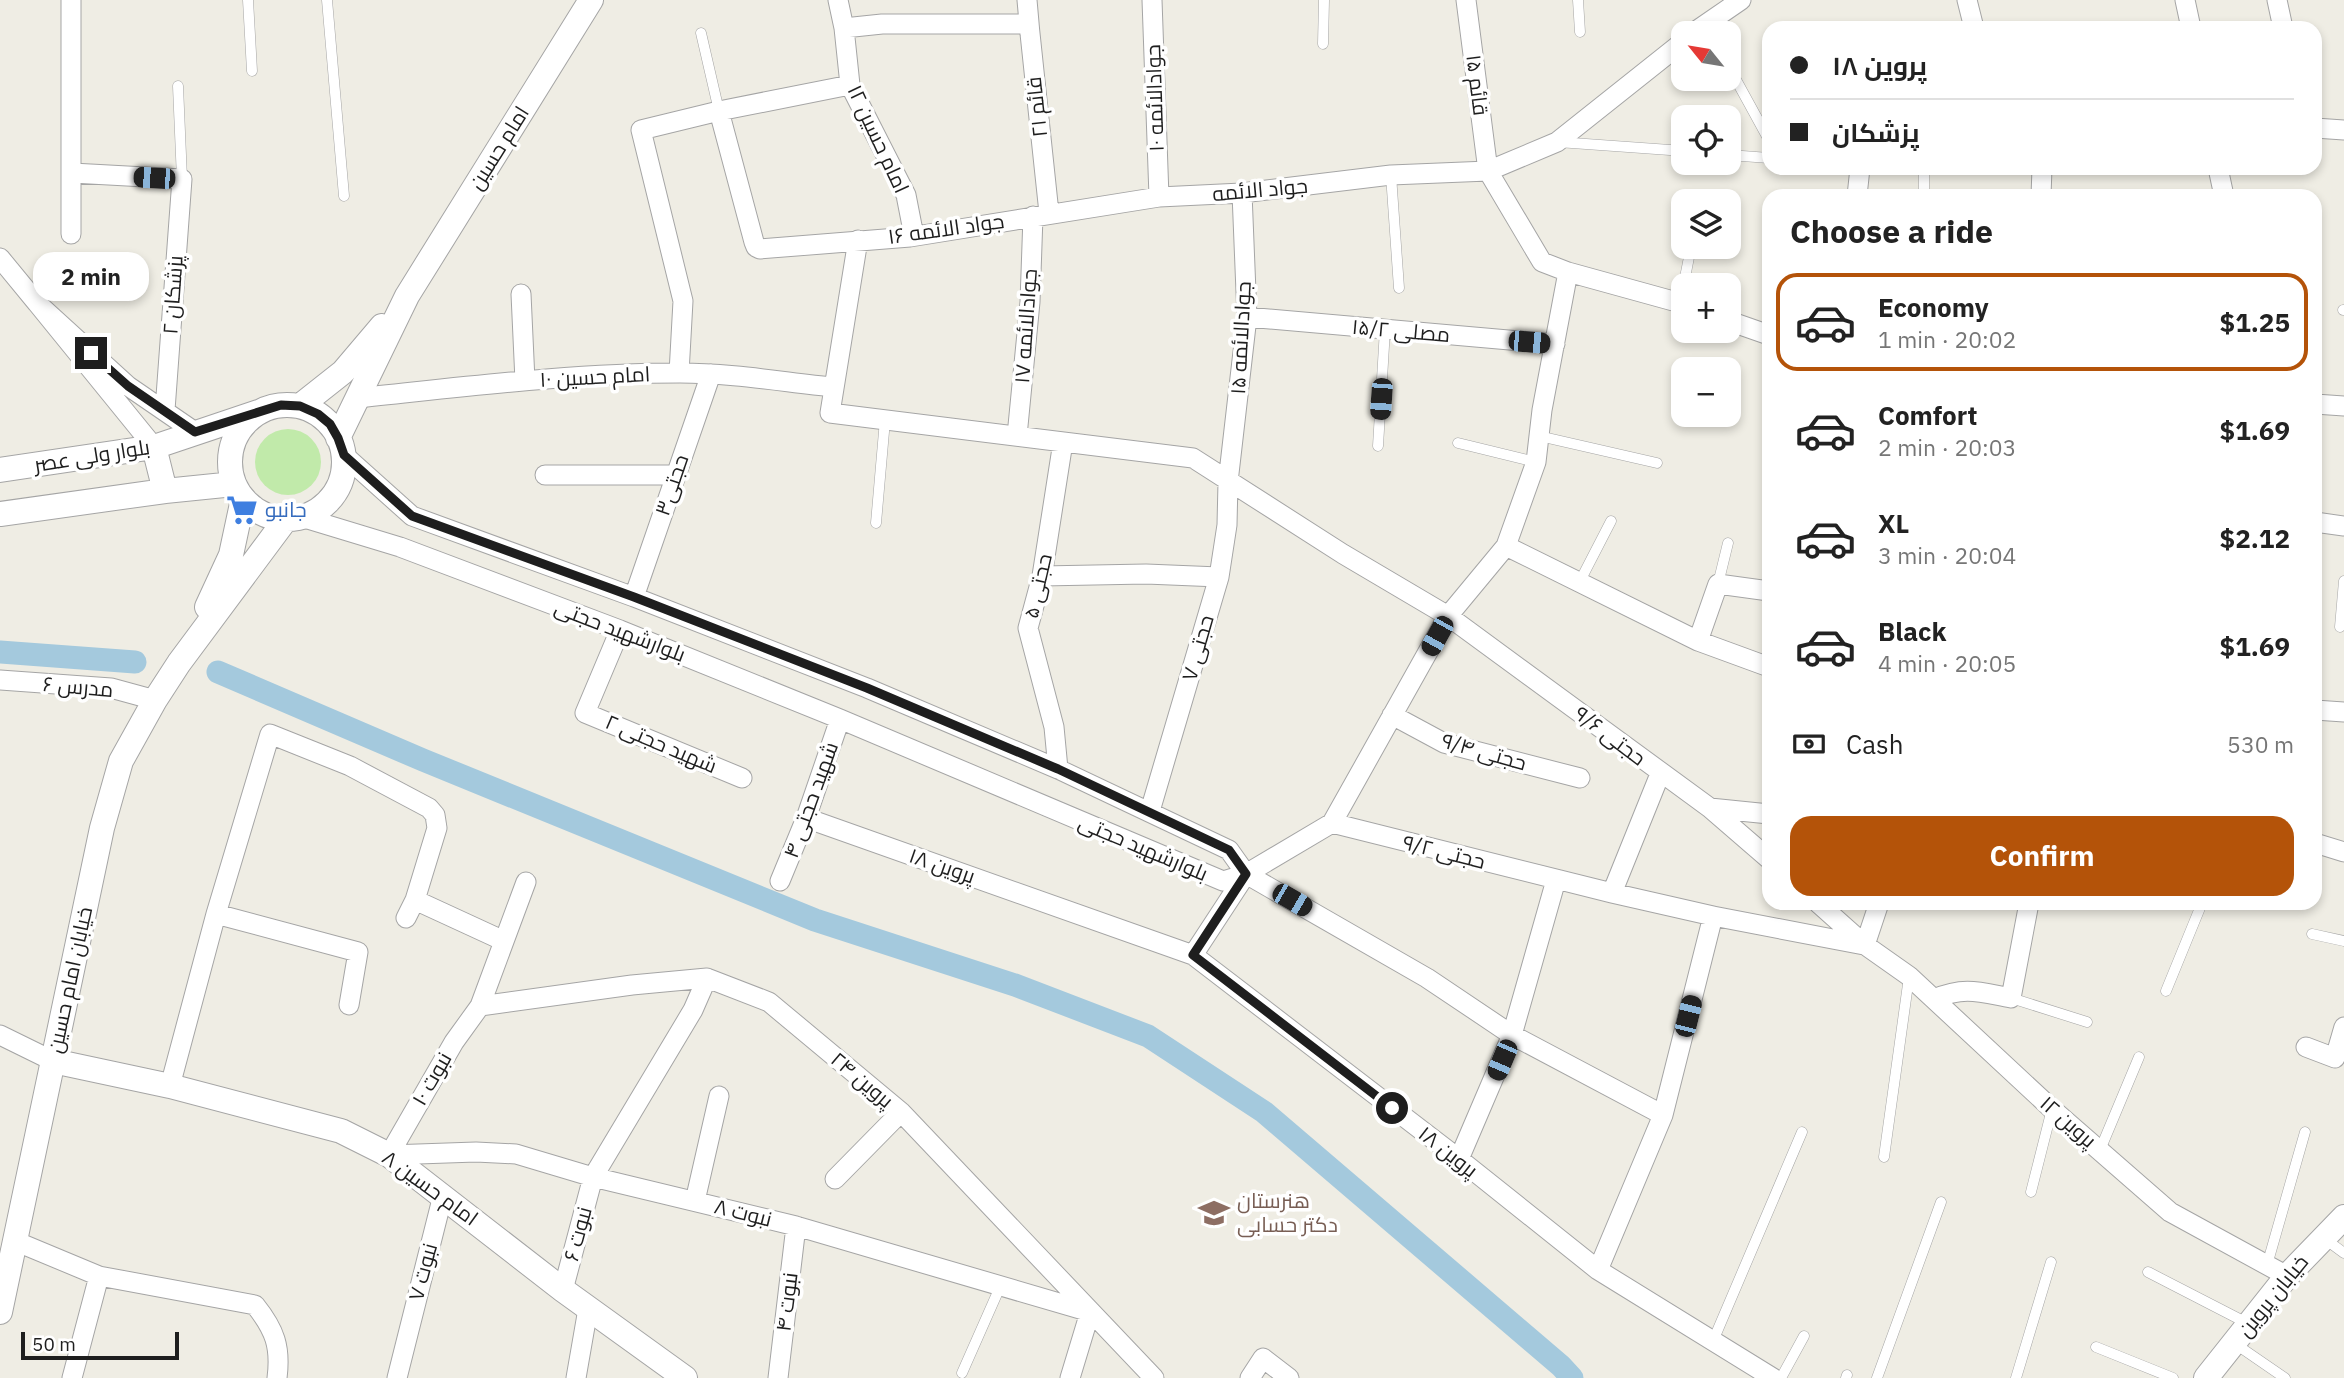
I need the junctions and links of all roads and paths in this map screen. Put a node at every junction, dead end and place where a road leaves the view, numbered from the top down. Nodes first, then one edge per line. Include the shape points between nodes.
1 (71, 0) edge
2 (248, 0) edge
3 (327, 0) edge
4 (591, 0) edge
5 (838, 0) edge
6 (1027, 0) edge
7 (1152, 0) edge
8 (1324, 0) edge
9 (1466, 0) edge
10 (1578, 0) edge
11 (1741, 0) edge
12 (1967, 0) edge
13 (2185, 0) edge
14 (2277, 0) edge
15 (1714, 21) edge
16 (1972, 21) edge
17 (2190, 21) edge
18 (2282, 21) edge
19 (1029, 24) junction
20 (844, 28) junction
21 (1580, 32) dead end
22 (701, 33) dead end
23 (1323, 44) dead end
24 (1671, 51) edge
25 (251, 71) dead end
26 (850, 85) junction
27 (178, 86) dead end
28 (1741, 89) edge
29 (719, 111) junction
30 (1762, 127) edge
31 (2322, 128) edge
32 (2344, 130) edge
33 (1557, 142) junction
34 (1671, 150) edge
35 (1741, 156) edge
36 (1762, 157) edge
37 (1488, 171) junction
38 (72, 173) junction
39 (1391, 176) junction
40 (182, 179) junction
41 (1242, 193) junction
42 (344, 196) dead end
43 (1159, 197) junction
44 (1041, 214) junction
45 (71, 234) dead end
46 (914, 236) junction
47 (858, 240) junction
48 (0, 258) edge
49 (1568, 272) junction
50 (1398, 288) dead end
51 (521, 294) dead end
52 (407, 296) junction
53 (1671, 300) edge
54 (37, 303) junction
55 (1247, 317) junction
56 (1741, 325) edge
57 (1385, 329) junction
58 (1762, 333) edge
59 (1555, 344) junction
60 (679, 373) junction
61 (711, 374) junction
62 (525, 381) junction
63 (833, 387) junction
64 (356, 398) junction
65 (2322, 404) edge
66 (300, 406) junction
67 (2344, 406) edge
68 (165, 410) junction
69 (262, 411) junction
70 (885, 420) junction
71 (195, 432) junction
72 (1017, 436) junction
73 (1539, 436) junction
74 (1063, 442) junction
75 (1458, 443) dead end
76 (341, 446) junction
77 (1378, 446) dead end
78 (154, 447) junction
79 (1536, 462) junction
80 (1657, 463) dead end
81 (0, 470) edge
82 (545, 475) dead end
83 (676, 475) junction
84 (1228, 482) junction
85 (165, 491) junction
86 (239, 491) junction
87 (0, 514) edge
88 (294, 518) junction
89 (1611, 521) dead end
90 (876, 523) dead end
91 (2322, 523) edge
92 (2344, 526) edge
93 (1728, 543) dead end
94 (1506, 546) junction
95 (1042, 576) junction
96 (1219, 577) junction
97 (2344, 581) edge
98 (1578, 583) junction
99 (1718, 584) junction
100 (1762, 591) edge
101 (634, 597) junction
102 (1448, 616) junction
103 (2340, 627) dead end
104 (620, 630) junction
105 (1698, 641) junction
106 (179, 663) junction
107 (1762, 664) edge
108 (0, 680) edge
109 (155, 699) junction
110 (2322, 710) edge
111 (2344, 712) edge
112 (1392, 715) junction
113 (840, 719) junction
114 (1058, 769) junction
115 (1660, 774) junction
116 (742, 778) dead end
117 (1580, 778) dead end
118 (1710, 808) junction
119 (1150, 811) junction
120 (1762, 813) edge
121 (806, 818) junction
122 (1332, 823) junction
123 (2322, 845) edge
124 (2344, 852) edge
125 (1762, 853) edge
126 (1246, 874) junction
127 (1556, 880) junction
128 (780, 881) dead end
129 (526, 882) dead end
130 (1612, 893) junction
131 (415, 901) junction
132 (1826, 910) edge
133 (1876, 910) edge
134 (2028, 910) edge
135 (2199, 910) edge
136 (216, 914) junction
137 (1713, 916) junction
138 (406, 918) dead end
139 (2312, 934) dead end
140 (504, 941) junction
141 (2344, 941) edge
142 (1865, 945) junction
143 (1193, 955) junction
144 (1909, 976) junction
145 (707, 978) junction
146 (2166, 991) dead end
147 (2011, 998) junction
148 (1934, 999) junction
149 (349, 1005) dead end
150 (480, 1006) junction
151 (2087, 1022) dead end
152 (2344, 1027) edge
153 (0, 1035) edge
154 (1512, 1035) junction
155 (2306, 1046) dead end
156 (2139, 1057) dead end
157 (53, 1061) junction
158 (170, 1086) junction
159 (719, 1096) dead end
160 (2052, 1109) junction
161 (901, 1112) junction
162 (1663, 1115) junction
163 (1802, 1132) dead end
164 (2305, 1132) dead end
165 (2100, 1150) junction
166 (389, 1155) junction
167 (1884, 1157) dead end
168 (1459, 1159) junction
169 (593, 1177) junction
170 (835, 1180) dead end
171 (2031, 1192) dead end
172 (443, 1195) junction
173 (695, 1201) junction
174 (1941, 1202) dead end
175 (2344, 1217) edge
176 (796, 1226) junction
177 (2322, 1237) junction
178 (9, 1251) edge
179 (2344, 1253) edge
180 (2051, 1262) dead end
181 (1598, 1270) junction
182 (2277, 1270) junction
183 (2148, 1272) dead end
184 (99, 1276) junction
185 (1000, 1287) junction
186 (563, 1290) junction
187 (587, 1309) junction
188 (0, 1312) edge
189 (1090, 1312) junction
190 (2241, 1333) junction
191 (1804, 1336) dead end
192 (1713, 1341) junction
193 (2096, 1346) dead end
194 (962, 1373) dead end
195 (72, 1378) edge
196 (277, 1378) edge
197 (397, 1378) edge
198 (576, 1378) edge
199 (685, 1378) edge
200 (778, 1378) edge
201 (1070, 1378) edge
202 (1154, 1378) edge
203 (1250, 1378) edge
204 (1289, 1378) edge
205 (1773, 1378) edge
206 (1782, 1378) edge
207 (1877, 1378) edge
208 (2016, 1378) edge
209 (2173, 1378) edge
210 (2206, 1378) edge
211 (2285, 1378) edge

1 - 38 street
2 - 25 lane
3 - 42 lane
4 - 52 street, امام حسین
5 - 20 street, امام حسین ۱۲
6 - 19 street, قائم ۲۱
7 - 43 street, جوادالائمه ۱۰
8 - 23 lane
9 - 37 street, قائم ۱۵
10 - 21 lane
11 - 15 street
12 - 16 street
13 - 17 street
14 - 18 street
19 - 20 street
19 - 44 street, قائم ۲۱
20 - 26 street, امام حسین ۱۲
22 - 29 lane
24 - 33 street, جواد الائمه
26 - 29 street
26 - 46 street, امام حسین ۱۲ via 906,195
27 - 40 lane
28 - 30 lane
29 - 47 street, جواد الائمه ۱۶ via 756,247
29 - 60 street via 641,130 683,301
31 - 32 street
33 - 34 lane
33 - 37 street, جواد الائمه
35 - 36 lane
37 - 39 street, جواد الائمه
37 - 49 street via 1542,262
38 - 40 street
38 - 45 street
39 - 41 street, جواد الائمه
39 - 50 lane
40 - 68 street, پزشکان ۲
41 - 43 street, جواد الائمه
41 - 55 street, جوادالائمه ۱۵
43 - 44 street, جواد الائمه
44 - 46 street, جواد الائمه ۱۶
44 - 72 street, جوادالائمه ۱۷
46 - 47 street, جواد الائمه ۱۶
47 - 63 street
48 - 54 street
49 - 53 street
49 - 59 street
51 - 62 street
52 - 64 street, امام حسین
52 - 66 street, امام حسین via 343,372
54 - 68 street via 128,386
54 - 78 street
55 - 57 street, مصلی ۱۵/۲
55 - 84 street, جوادالائمه ۱۵
56 - 58 street
57 - 59 street, مصلی ۱۵/۲
57 - 77 lane
59 - 73 street
60 - 61 street, ۱۰ امام حسین
60 - 62 street, ۱۰ امام حسین
61 - 63 street, ۱۰ امام حسین
61 - 83 street, حجتی۳
62 - 64 street, ۱۰ امام حسین
63 - 70 street, حجتی ۹/۶ via 830,413
64 - 76 street, امام حسین
65 - 67 street
66 - 69 street
66 - 76 street via 330,424
68 - 71 street
69 - 71 street, بلوار ولی عصر
69 - 86 street via 246,422 234,441 230,462
70 - 72 street, حجتی ۹/۶
70 - 90 lane
71 - 78 street, بلوار ولی عصر
72 - 74 street, حجتی ۹/۶
73 - 79 street
73 - 80 lane
74 - 84 street, حجتی ۹/۶ via 1194,458
74 - 95 street, حجتی ۵
75 - 79 lane
76 - 88 street via 343,474 336,491 321,507
76 - 101 street, بلوارشهید حجتی via 412,516
78 - 81 street, بلوار ولی عصر
78 - 85 street
79 - 94 street
82 - 83 street
83 - 101 street, حجتی۳
84 - 96 street, حجتی ۷
84 - 102 street, حجتی ۹/۶
85 - 86 street, بلوار ولی عصر
85 - 87 street, بلوار ولی عصر
86 - 88 street via 263,514
86 - 106 street, خیابان امام حسین via 231,555
88 - 104 street, بلوارشهید حجتی via 400,547
88 - 106 street, خیابان امام حسین
89 - 98 lane
91 - 92 street
93 - 99 lane
94 - 98 street
94 - 102 street
95 - 96 street
95 - 114 street, حجتی ۵ via 1028,628 1054,727
96 - 119 street, حجتی ۷
97 - 103 lane
98 - 105 street
99 - 100 street
99 - 105 street
101 - 114 street, بلوارشهید حجتی
102 - 112 street
102 - 115 street, حجتی ۹/۶
104 - 113 street, بلوارشهید حجتی
104 - 116 street, شهید حجتی ۲ via 585,713
105 - 107 street
106 - 109 street, خیابان امام حسین
108 - 109 street, مدرس ۶ via 111,688
109 - 157 street, خیابان امام حسین via 121,761 102,828
110 - 111 street
112 - 117 street, حجتی ۹/۴ via 1444,743
112 - 122 street
113 - 121 street, شهید حجتی ۴
113 - 126 street, بلوارشهید حجتی via 1223,881
114 - 119 street, بلوارشهید حجتی
115 - 118 street, حجتی ۹/۶
115 - 130 street
118 - 120 street
118 - 125 street, حجتی ۹/۶
119 - 126 street, بلوارشهید حجتی via 1229,850
121 - 128 street, شهید حجتی ۴
121 - 143 street, پروین ۱۸
122 - 126 street
122 - 127 street, حجتی ۹/۲
123 - 124 street
126 - 143 street
126 - 154 street via 1427,978
127 - 130 street, پروین ۱۲
127 - 154 street
129 - 140 street, نبوت ۱۰
130 - 137 street, پروین ۱۲
131 - 136 street via 437,828 429,808 350,766 270,734
131 - 138 street
131 - 140 street
132 - 142 street, پروین ۱۲
133 - 142 street
134 - 147 street
135 - 146 lane
136 - 149 street via 358,952
136 - 158 street
137 - 142 street, پروین ۱۲
137 - 162 street
139 - 141 lane
140 - 150 street, نبوت ۱۰
142 - 144 street, پروین ۱۲
143 - 168 street, پروین ۱۸
144 - 148 street, پروین ۱۲
144 - 167 lane
145 - 150 street, پروین ۲۴
145 - 161 street, پروین ۲۴ via 769,1002
145 - 169 street, نبوت ۶ via 693,1010
147 - 148 street via 1953,990
147 - 151 lane
148 - 160 street, پروین ۱۲
150 - 166 street, نبوت ۱۰
152 - 155 street via 2335,1058
153 - 157 street
154 - 162 street
154 - 168 street
156 - 165 lane
157 - 158 street, امام حسین ۸
157 - 178 street, خیابان امام حسین
158 - 166 street, امام حسین ۸ via 341,1130
159 - 173 street
160 - 165 street, پروین ۱۲
160 - 171 lane
161 - 170 street
161 - 189 street, پروین ۲۴
162 - 181 street
163 - 192 lane
164 - 182 lane
165 - 182 street, پروین ۱۲ via 2170,1212
166 - 169 street, نبوت ۸ via 516,1154
166 - 172 street, امام حسین ۸
168 - 181 street, پروین ۱۸
169 - 173 street, نبوت ۸
169 - 186 street, نبوت ۶
172 - 186 street, امام حسین ۸
172 - 197 street, نبوت ۷
173 - 176 street, نبوت ۸
174 - 207 lane
175 - 177 street, خیابان پروین
176 - 185 street, نبوت ۸
176 - 200 street, نبوت ۴
177 - 179 lane
177 - 182 street, خیابان پروین
178 - 184 street
178 - 188 street, خیابان امام حسین
180 - 208 lane
181 - 192 street, پروین ۱۸
182 - 190 street, خیابان پروین
183 - 190 lane
184 - 195 street
184 - 196 street via 255,1305 270,1323 279,1356
185 - 189 street, نبوت ۸
185 - 194 lane
186 - 187 street, امام حسین ۸
187 - 198 street
187 - 199 street, امام حسین ۸
189 - 201 street
189 - 202 street, پروین ۲۴
190 - 210 street, خیابان پروین
190 - 211 lane
191 - 206 lane
192 - 205 street, پروین ۱۸
193 - 209 lane
203 - 204 street via 1263,1359

